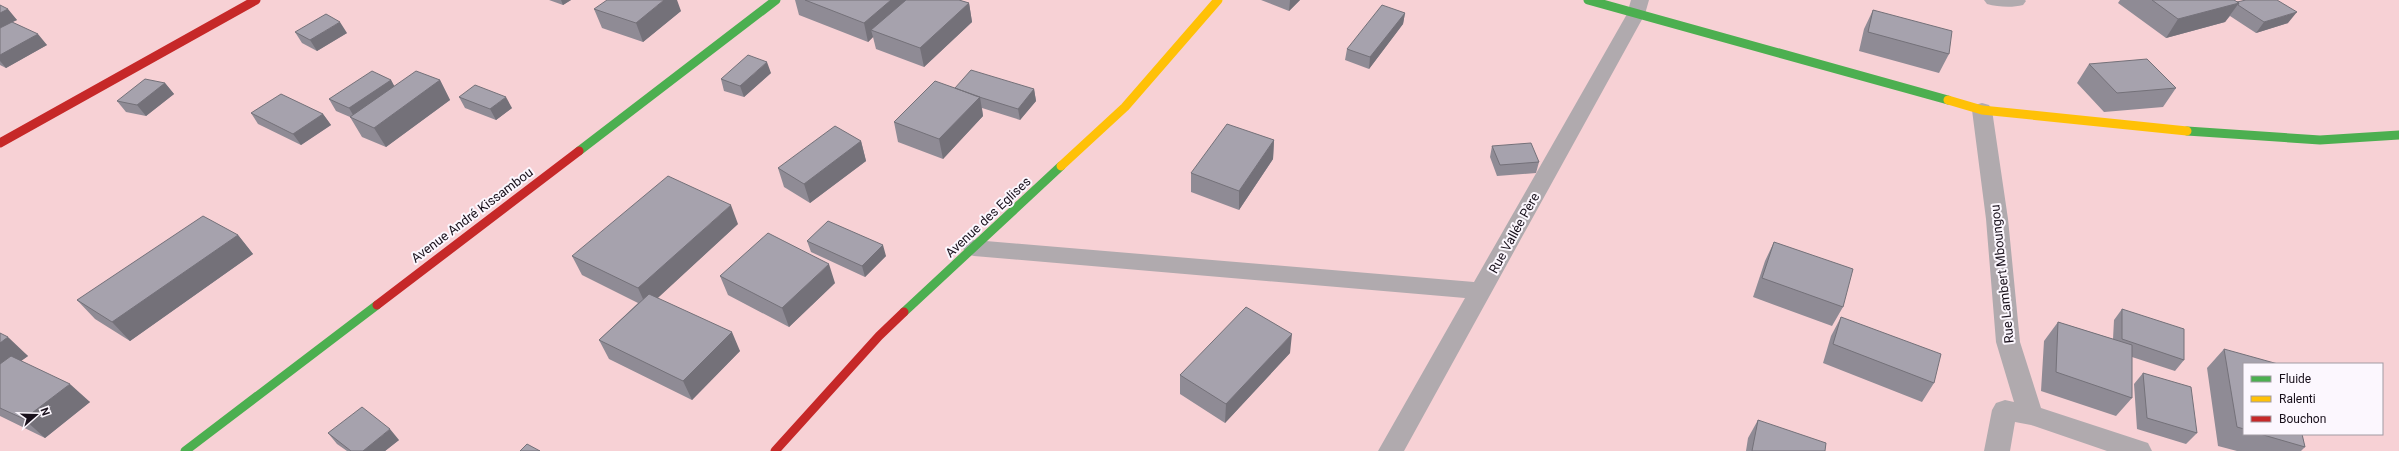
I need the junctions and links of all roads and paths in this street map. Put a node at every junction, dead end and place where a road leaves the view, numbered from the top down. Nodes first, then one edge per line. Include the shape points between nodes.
1 (256, 0) edge
2 (776, 0) edge
3 (1218, 0) edge
4 (1588, 0) edge
5 (1993, 0) edge
6 (2017, 1) edge
7 (1638, 7) edge
8 (1982, 110) junction
9 (2399, 134) edge
10 (0, 143) edge
11 (974, 248) junction
12 (1482, 291) junction
13 (2030, 415) junction
14 (185, 451) edge
15 (775, 451) edge
16 (1391, 451) edge
17 (1997, 451) edge
18 (2139, 451) edge

1 - 10 main road
2 - 14 main road, Avenue André Kissambou
3 - 11 main road, Avenue des Eglises via 1125,107
4 - 7 main road
5 - 6 street
7 - 8 main road
7 - 12 street, Rue Vallée Père
8 - 9 main road via 2262,139 2376,138
8 - 13 street, Rue Lambert Mboungou via 1997,219 2008,342
11 - 12 street
11 - 15 main road, Avenue des Eglises via 879,336
12 - 16 street, Rue Vallée Père
13 - 17 street via 2005,410
13 - 18 street

